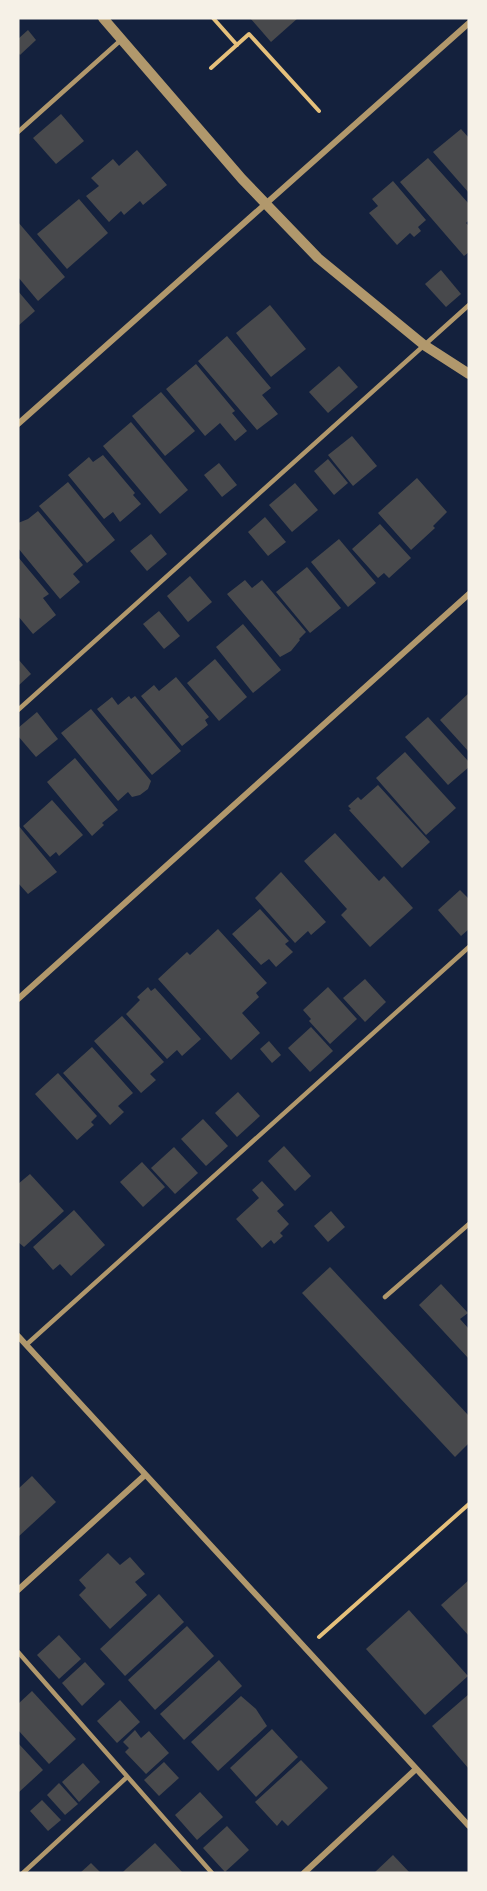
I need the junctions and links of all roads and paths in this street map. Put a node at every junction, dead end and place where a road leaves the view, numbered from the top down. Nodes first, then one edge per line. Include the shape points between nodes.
1 (103, 18) edge
2 (213, 18) edge
3 (469, 22) edge
4 (122, 40) junction
5 (237, 45) junction
6 (211, 68) dead end
7 (319, 111) dead end
8 (18, 132) edge
9 (266, 204) junction
10 (469, 306) edge
11 (424, 345) junction
12 (469, 374) edge
13 (18, 424) edge
14 (469, 594) edge
15 (18, 710) edge
16 (469, 947) edge
17 (18, 999) edge
18 (469, 1224) edge
19 (385, 1297) dead end
20 (18, 1336) edge
21 (26, 1345) junction
22 (145, 1475) junction
23 (469, 1504) edge
24 (18, 1590) edge
25 (306, 1649) junction
26 (18, 1652) edge
27 (416, 1769) junction
28 (127, 1777) junction
29 (469, 1826) edge
30 (23, 1873) edge
31 (212, 1873) edge
32 (304, 1873) edge

1 - 4 street
2 - 5 path
3 - 9 street
4 - 8 lane
4 - 9 street
5 - 6 path
5 - 7 path via 249,34
9 - 11 street via 318,258
9 - 13 street
10 - 11 lane
11 - 12 street
11 - 15 lane
14 - 17 street
16 - 21 lane
18 - 19 lane
20 - 21 street
21 - 22 street
22 - 24 street
22 - 25 street
23 - 25 path
25 - 27 street
26 - 28 lane
27 - 29 street
27 - 32 street
28 - 30 lane
28 - 31 lane

